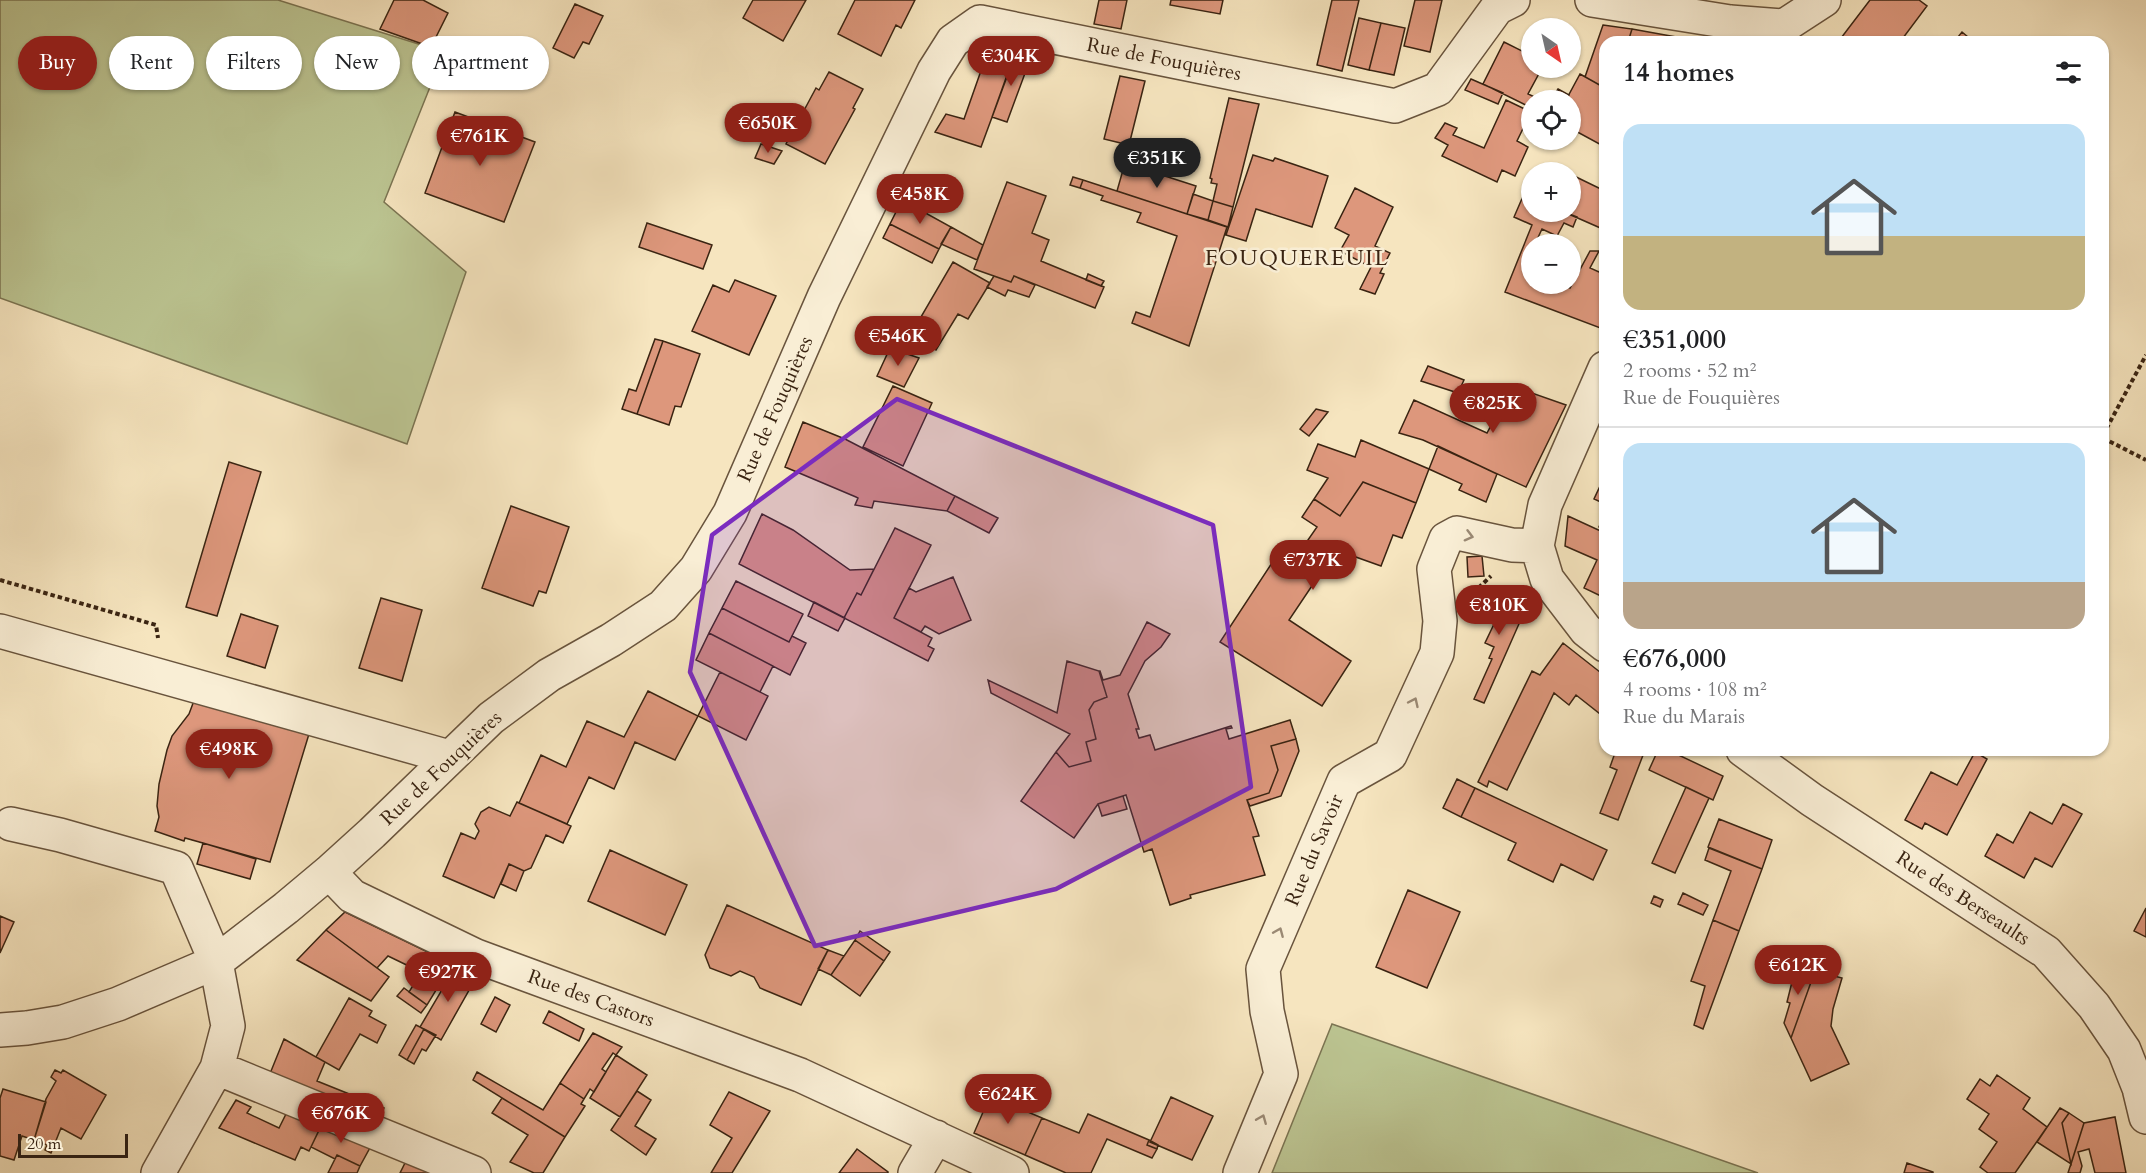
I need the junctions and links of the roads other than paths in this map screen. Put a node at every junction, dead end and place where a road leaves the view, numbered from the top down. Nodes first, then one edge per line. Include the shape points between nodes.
1 (1513, 0) edge
2 (1592, 0) edge
3 (1824, 0) edge
4 (976, 11) edge
5 (1783, 34) edge
6 (1599, 382) edge
7 (1537, 546) junction
8 (0, 631) edge
9 (1595, 637) edge
10 (1751, 756) edge
11 (449, 757) junction
12 (11, 824) dead end
13 (329, 872) junction
14 (216, 962) junction
15 (0, 1030) edge
16 (217, 1068) junction
17 (2142, 1103) edge
18 (936, 1137) junction
19 (158, 1173) edge
20 (474, 1173) edge
21 (915, 1173) edge
22 (1012, 1173) edge
23 (1240, 1173) edge

1 - 4 street, Rue de Fouquières via 1497,8 1438,89 1395,106
2 - 5 street via 1730,21
3 - 5 street
4 - 11 street, Rue de Fouquières via 924,89 824,297 730,513 696,569 663,606 549,675 491,718
6 - 7 street via 1545,505
7 - 9 street via 1547,579
23 -> 7 street, Rue du Savoir via 1281,1074 1267,1011 1263,969 1344,781 1390,755 1437,653 1440,621 1434,569 1439,553 1446,539 1457,533 1487,541
8 - 11 street
10 - 17 street, Rue des Berseaults via 1812,800 2046,952 2094,1006 2124,1050
11 - 13 street, Rue de Fouquières
12 - 14 street via 176,868
13 - 14 street, Rue de Fouquières
13 - 18 street, Rue des Castors via 352,896 476,956 800,1075
14 - 15 street, Rue de Fouquières via 118,1004 63,1022
14 - 16 street via 228,1026
16 - 19 street
16 - 20 street
18 - 21 street
18 - 22 street, Rue des Castors

